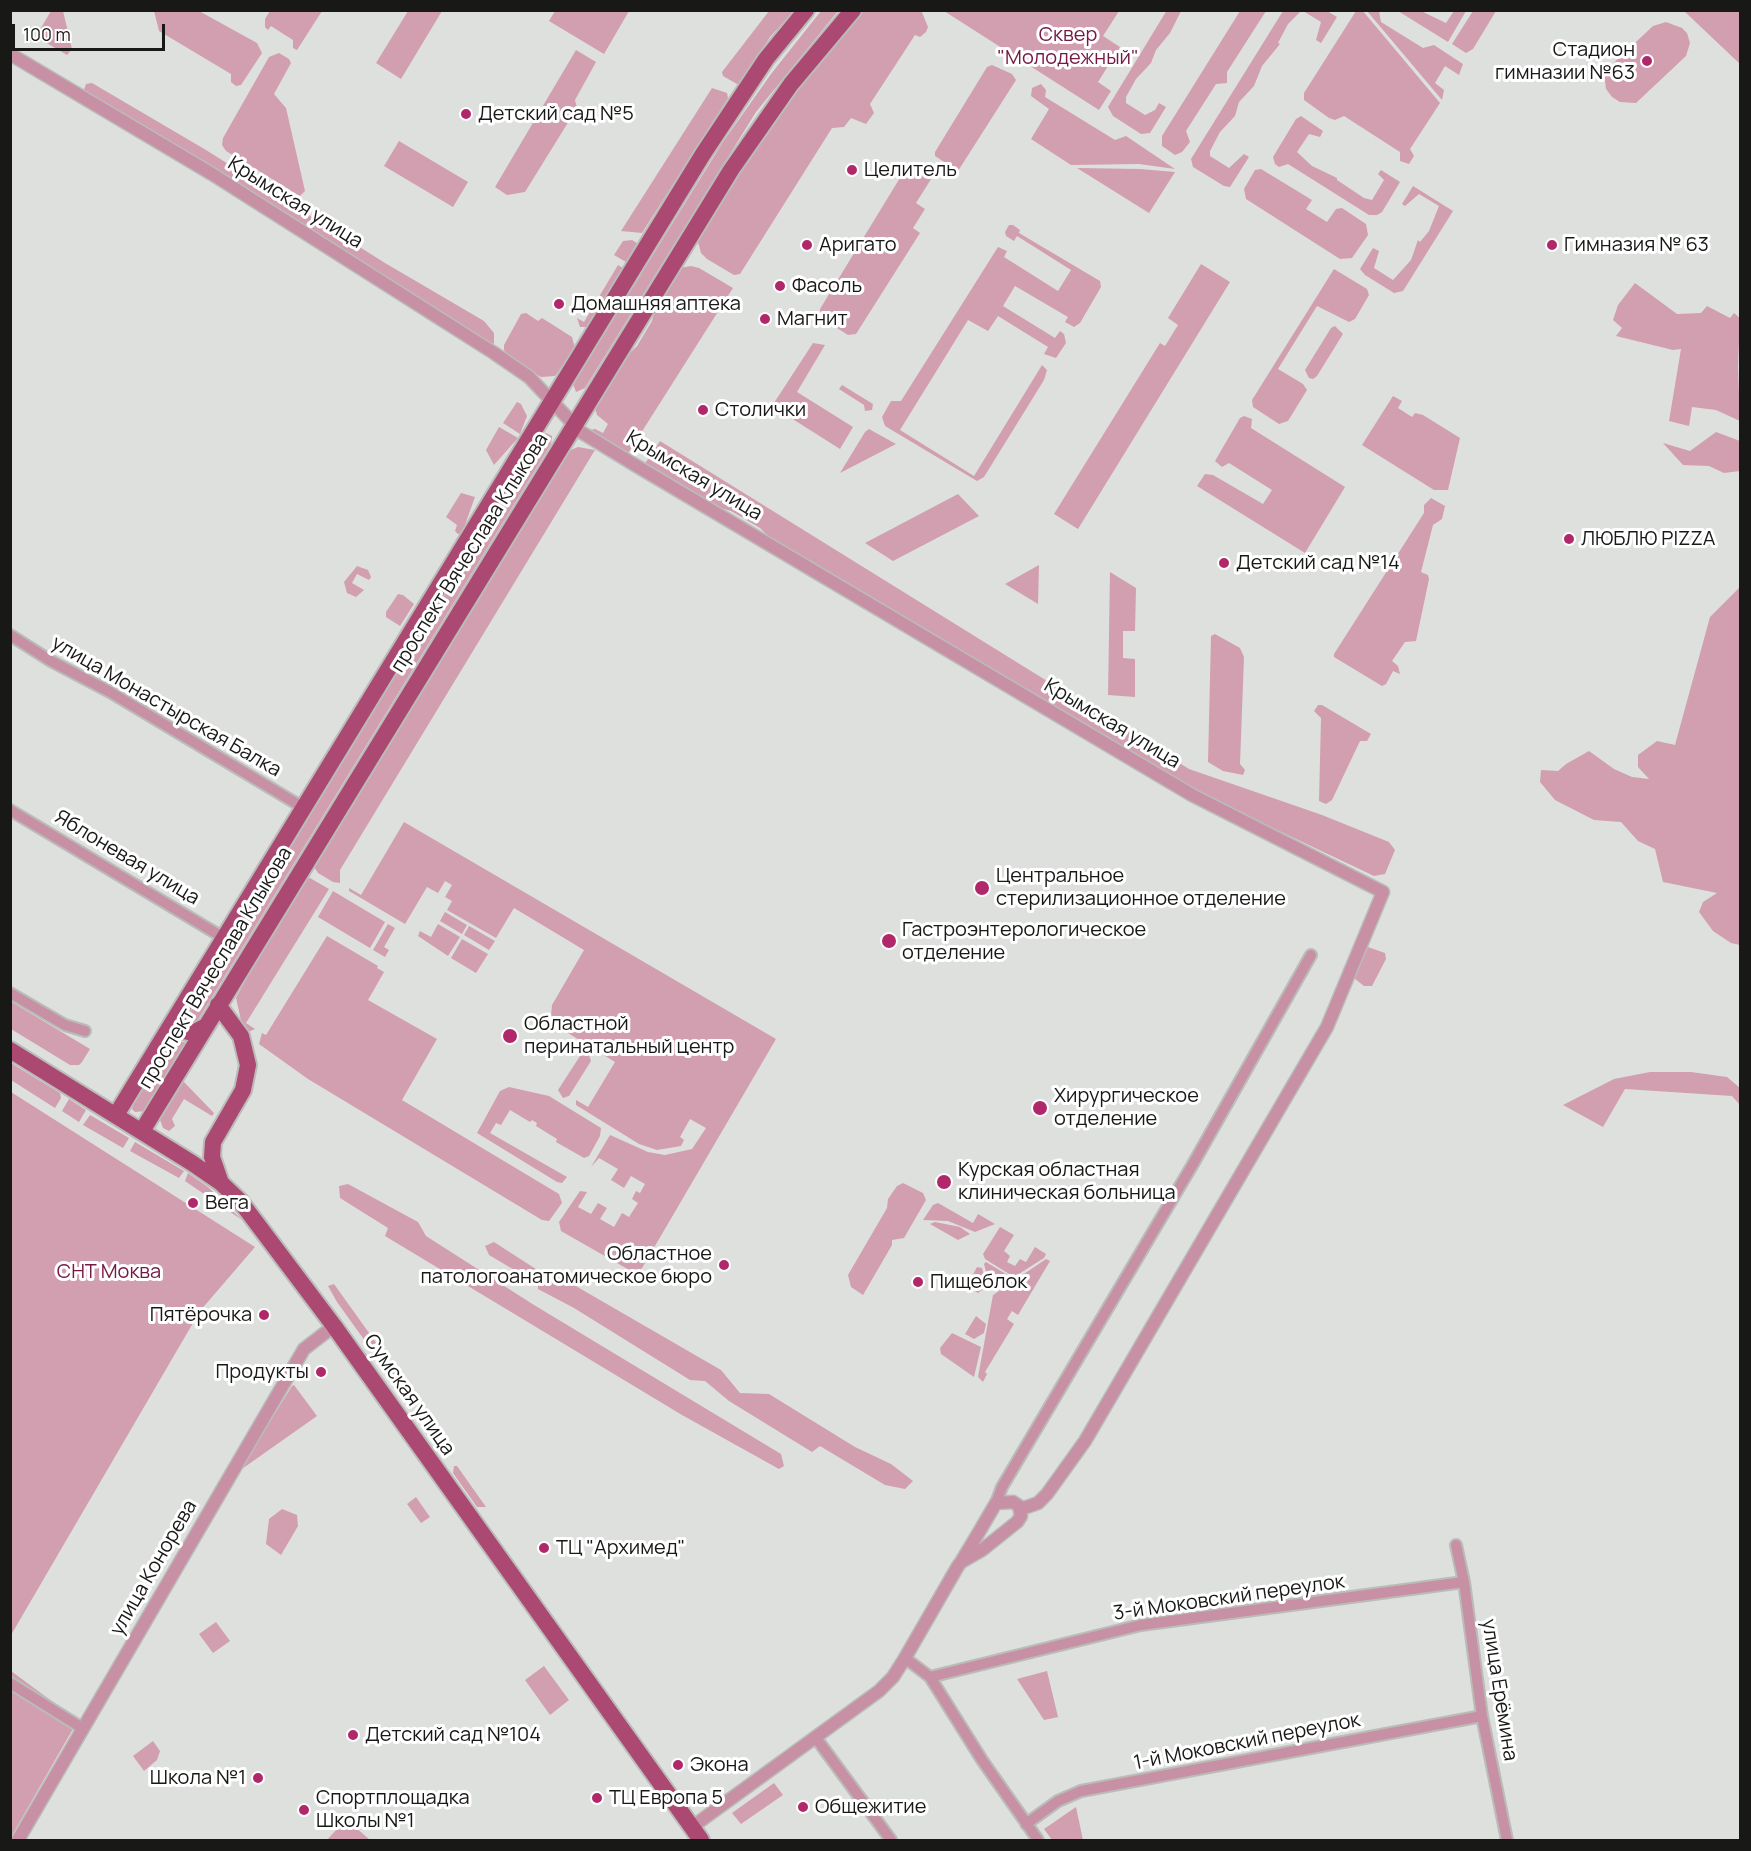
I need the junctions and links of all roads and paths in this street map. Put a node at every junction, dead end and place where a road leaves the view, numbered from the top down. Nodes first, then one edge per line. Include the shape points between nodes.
1 (806, 10) edge
2 (853, 10) edge
3 (10, 54) edge
4 (563, 384) junction
5 (588, 400) junction
6 (552, 403) junction
7 (574, 425) junction
8 (534, 432) junction
9 (560, 447) junction
10 (10, 635) edge
11 (304, 808) junction
12 (10, 810) edge
13 (224, 938) junction
14 (1311, 955) dead end
15 (10, 993) edge
16 (218, 1005) junction
17 (179, 1012) junction
18 (206, 1026) junction
19 (85, 1031) dead end
20 (10, 1050) edge
21 (116, 1115) junction
22 (142, 1131) junction
23 (221, 1183) junction
24 (334, 1326) junction
25 (996, 1503) junction
26 (1021, 1509) junction
27 (1456, 1545) dead end
28 (961, 1562) junction
29 (1464, 1582) junction
30 (905, 1658) junction
31 (930, 1677) junction
32 (10, 1683) edge
33 (1482, 1716) junction
34 (82, 1728) junction
35 (816, 1738) junction
36 (1026, 1824) junction
37 (697, 1834) edge
38 (18, 1840) edge
39 (891, 1840) edge
40 (1038, 1840) edge
41 (1507, 1840) edge

1 - 4 main road, проспект Вячеслава Клыкова via 766,59 703,154
2 - 5 main road, проспект Вячеслава Клыкова via 814,55 730,170
3 - 6 street, Крымская улица via 426,308 529,377
4 - 5 main road via 562,397 571,406 584,405
4 - 6 main road, проспект Вячеслава Клыкова
5 - 7 main road, проспект Вячеслава Клыкова
6 - 7 street, Крымская улица
6 - 8 main road, проспект Вячеслава Клыкова
7 - 9 main road, проспект Вячеслава Клыкова
7 - 26 street, Крымская улица via 1137,764 1383,892 1327,1027 1085,1441 1047,1494 1038,1503
8 - 9 main road via 545,425 554,427 561,435
8 - 11 main road, проспект Вячеслава Клыкова
9 - 16 main road, проспект Вячеслава Клыкова
10 - 11 street, улица Монастырская Балка
11 - 13 main road, проспект Вячеслава Клыкова
12 - 13 street, Яблоневая улица
13 - 17 main road, проспект Вячеслава Клыкова
14 - 25 street
15 - 19 street via 65,1025
16 - 18 main road, проспект Вячеслава Клыкова
16 - 23 main road via 241,1036 248,1065 243,1090 213,1142 212,1157
17 - 18 main road via 177,1021 183,1031 194,1034
17 - 21 main road, проспект Вячеслава Клыкова
18 - 22 main road, проспект Вячеслава Клыкова
20 - 21 main road, Сумская улица
21 - 22 main road, Сумская улица
22 - 23 main road, Сумская улица
23 - 24 main road, Сумская улица via 254,1218
24 - 34 street, улица Конорева via 304,1348
24 - 37 main road, Сумская улица
25 - 26 street via 1013,1502
25 - 28 street
26 - 28 street via 1017,1522
27 - 29 street, улица Ерёмина
28 - 30 street
29 - 31 street, 3-й Моковский переулок via 1141,1625
29 - 33 street, улица Ерёмина
30 - 31 street
30 - 35 street via 879,1691
31 - 36 street
32 - 34 street
33 - 36 street, 1-й Моковский переулок via 1081,1791 1058,1801
33 - 41 street, улица Ерёмина
34 - 38 street, улица Конорева
35 - 37 street
35 - 39 street
36 - 40 street

